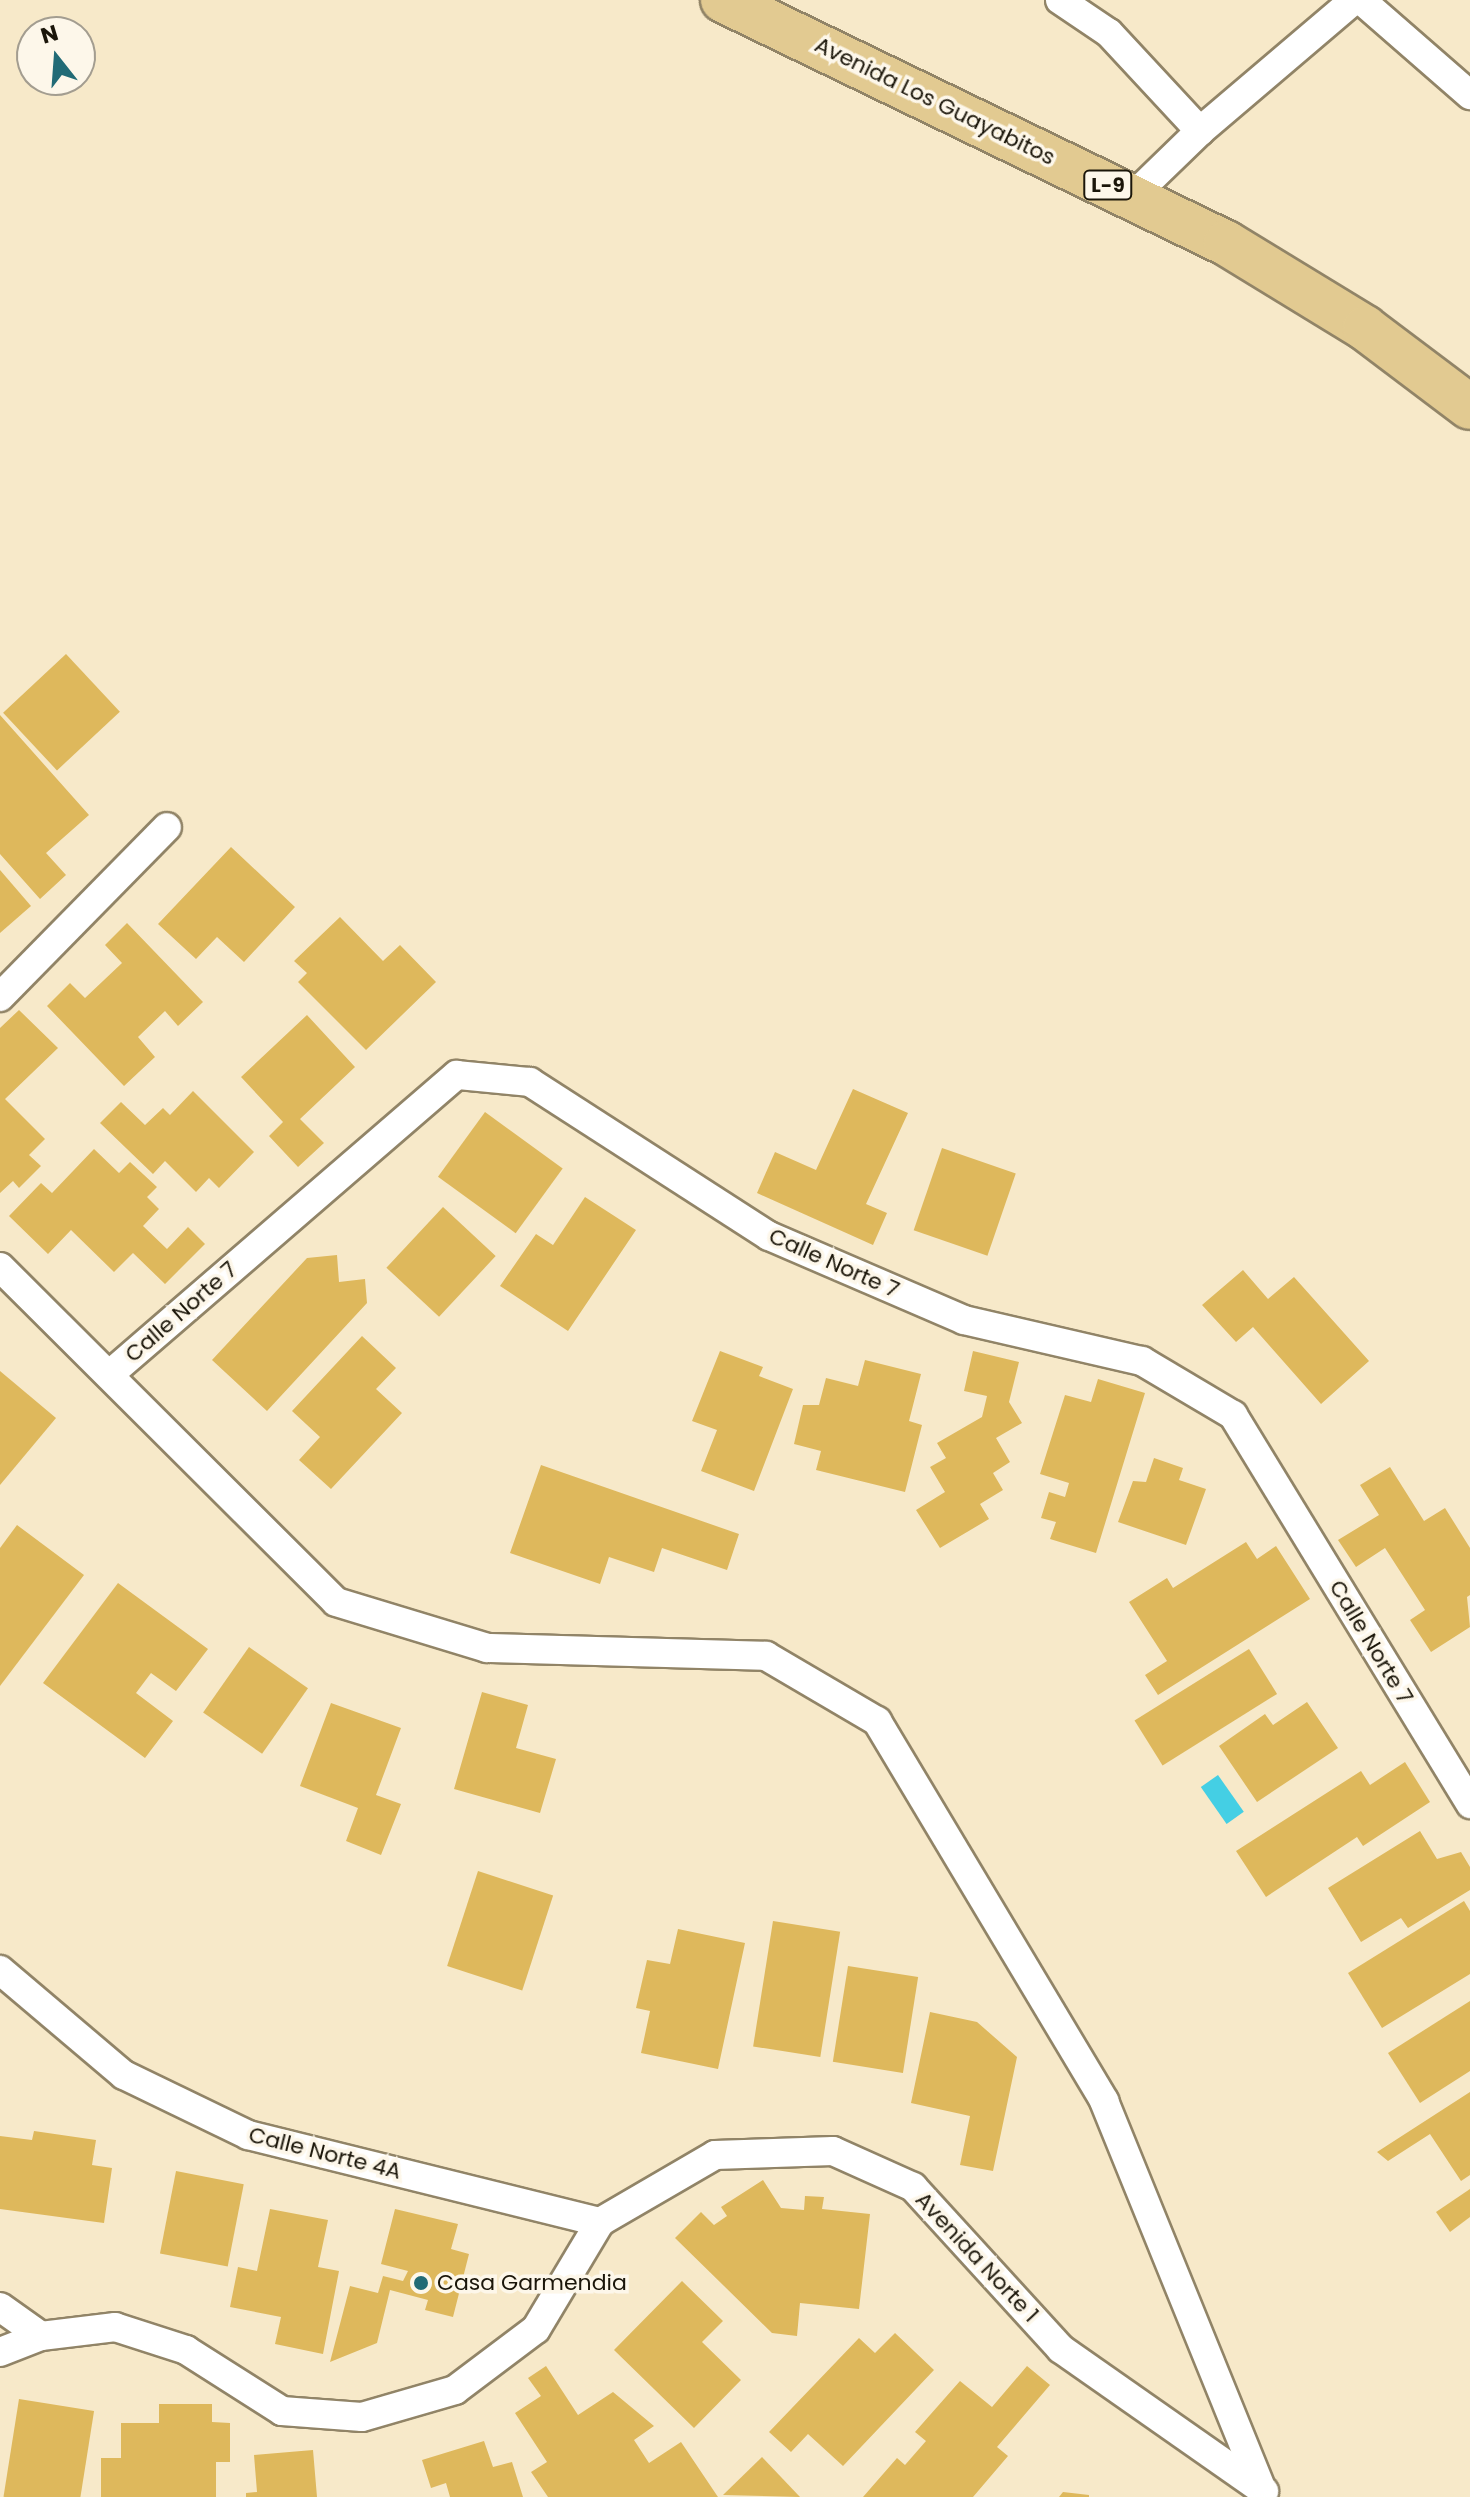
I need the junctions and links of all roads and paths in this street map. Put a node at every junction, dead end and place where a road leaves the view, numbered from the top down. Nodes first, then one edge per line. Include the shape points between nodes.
1 (723, 0) edge
2 (1060, 0) edge
3 (1354, 0) edge
4 (1361, 0) edge
5 (1470, 95) edge
6 (1200, 131) junction
7 (1132, 197) junction
8 (1470, 407) edge
9 (167, 827) dead end
10 (0, 997) edge
11 (0, 1267) edge
12 (110, 1374) junction
13 (1470, 1804) edge
14 (0, 1970) edge
15 (600, 2222) junction
16 (0, 2307) edge
17 (41, 2336) junction
18 (0, 2352) edge
19 (1269, 2494) edge

1 - 7 main road, Avenida Los Guayabitos / L-9
2 - 6 street via 1109,33
3 - 6 street
4 - 5 street
6 - 7 street
7 - 8 main road, Avenida Los Guayabitos / L-9 via 1226,243 1365,328
9 - 10 street
11 - 12 street
12 - 13 street, Calle Norte 7 via 457,1075 530,1082 769,1236 964,1320 1142,1361 1233,1415
12 - 19 street via 336,1602 487,1648 766,1656 877,1721 1104,2101
14 - 15 street, Calle Norte 4A via 124,2075 248,2135
15 - 17 street via 536,2329 455,2390 362,2417 282,2411 186,2350 115,2327
15 - 19 street, Avenida Norte 1 via 715,2155 833,2151 913,2187 1061,2349
16 - 17 street
17 - 18 street

